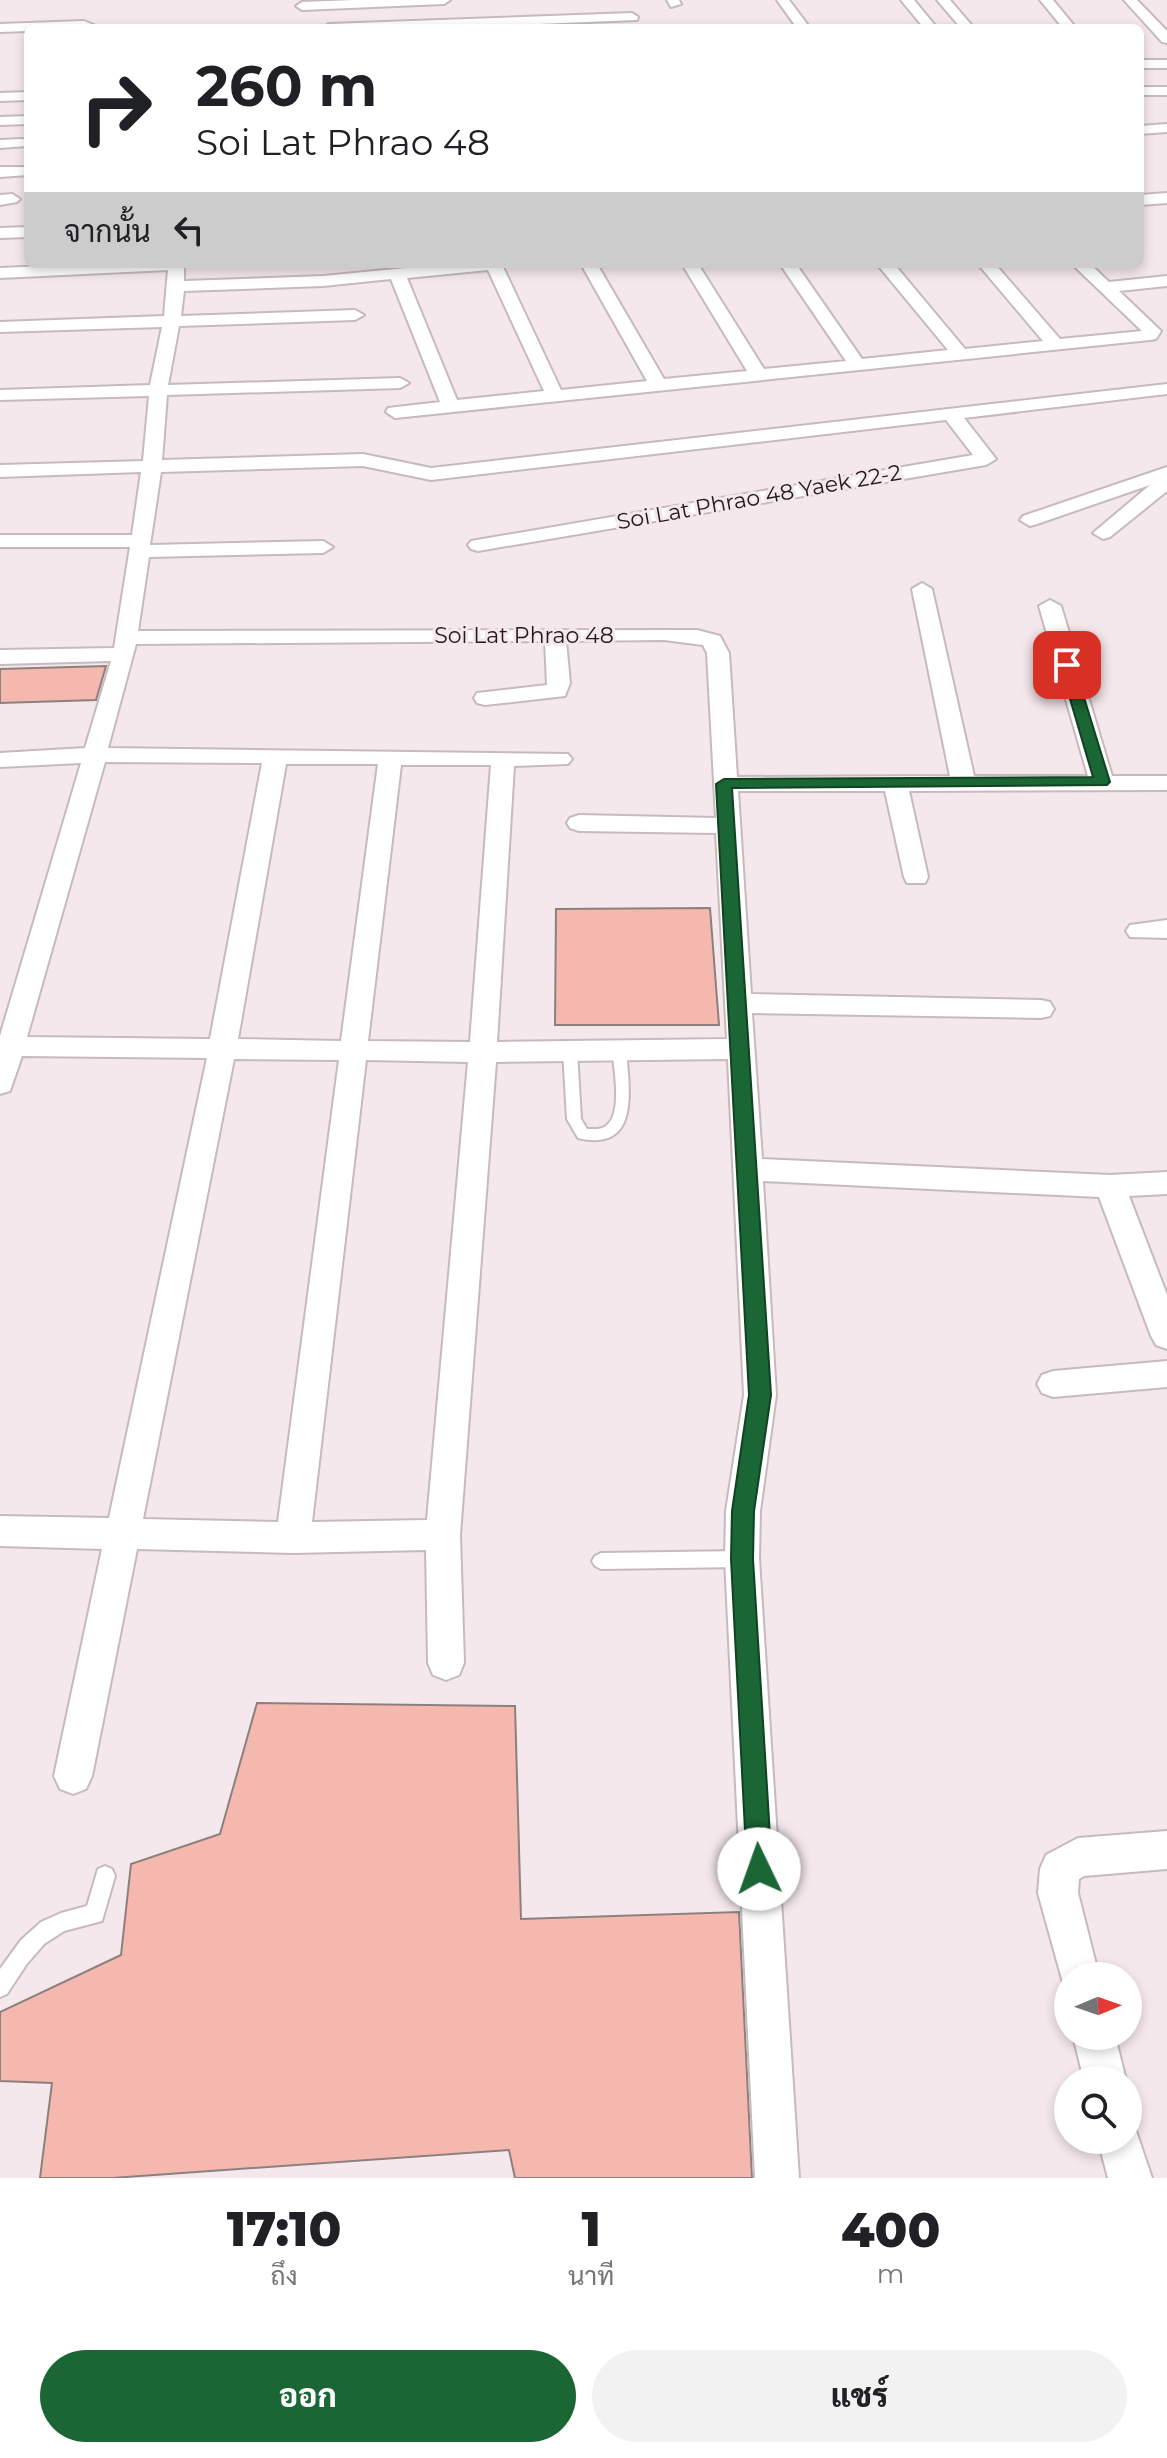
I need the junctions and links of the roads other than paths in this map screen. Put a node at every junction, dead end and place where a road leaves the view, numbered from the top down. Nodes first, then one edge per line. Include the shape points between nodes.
1 (444, 0) edge
2 (783, 0) edge
3 (907, 0) edge
4 (943, 0) edge
5 (1046, 0) edge
6 (1130, 0) edge
7 (302, 8) edge
8 (632, 17) dead end
9 (600, 23) edge
10 (30, 24) edge
11 (83, 24) edge
12 (546, 24) edge
13 (801, 24) edge
14 (928, 24) edge
15 (964, 24) edge
16 (1067, 24) edge
17 (24, 25) edge
18 (1162, 26) edge
19 (0, 28) edge
20 (1167, 39) edge
21 (1144, 64) edge
22 (1167, 64) edge
23 (1144, 91) edge
24 (1167, 91) edge
25 (24, 96) edge
26 (0, 97) edge
27 (24, 120) edge
28 (0, 121) edge
29 (1167, 128) edge
30 (1144, 130) edge
31 (22, 143) dead end
32 (0, 144) edge
33 (24, 171) edge
34 (0, 172) edge
35 (1167, 198) edge
36 (1144, 200) edge
37 (24, 232) edge
38 (0, 233) edge
39 (110, 268) edge
40 (176, 268) edge
41 (456, 268) edge
42 (497, 268) edge
43 (591, 268) edge
44 (692, 268) edge
45 (791, 268) edge
46 (888, 268) edge
47 (989, 268) edge
48 (1084, 268) edge
49 (0, 273) edge
50 (397, 274) junction
51 (1167, 281) edge
52 (177, 286) junction
53 (1104, 288) junction
54 (355, 315) dead end
55 (172, 322) junction
56 (0, 327) edge
57 (1054, 343) junction
58 (960, 354) junction
59 (858, 366) junction
60 (758, 374) junction
61 (400, 383) dead end
62 (658, 384) junction
63 (1167, 389) edge
64 (158, 392) junction
65 (0, 395) edge
66 (555, 396) junction
67 (451, 407) junction
68 (395, 412) dead end
69 (952, 415) junction
70 (152, 465) junction
71 (0, 471) edge
72 (1167, 473) edge
73 (1167, 481) edge
74 (1030, 520) dead end
75 (1103, 533) dead end
76 (0, 541) edge
77 (478, 545) dead end
78 (140, 546) junction
79 (323, 547) dead end
80 (922, 589) dead end
81 (1050, 606) dead end
82 (555, 635) junction
83 (124, 646) junction
84 (0, 657) edge
85 (485, 698) dead end
86 (94, 755) junction
87 (275, 758) junction
88 (390, 758) junction
89 (503, 758) junction
90 (560, 759) dead end
91 (0, 760) edge
92 (963, 782) junction
93 (1102, 782) junction
94 (895, 783) junction
95 (1167, 783) edge
96 (724, 784) junction
97 (579, 823) dead end
98 (726, 826) junction
99 (916, 877) dead end
100 (1167, 929) edge
101 (1139, 931) dead end
102 (738, 1003) junction
103 (1041, 1009) dead end
104 (6, 1046) edge
105 (739, 1049) junction
106 (222, 1050) junction
107 (352, 1050) junction
108 (619, 1050) junction
109 (570, 1051) junction
110 (483, 1052) junction
111 (0, 1084) edge
112 (748, 1169) junction
113 (1167, 1183) edge
114 (1110, 1186) junction
115 (1167, 1336) edge
116 (1167, 1374) edge
117 (1053, 1384) dead end
118 (0, 1531) edge
119 (124, 1534) junction
120 (443, 1535) junction
121 (293, 1538) junction
122 (742, 1559) junction
123 (601, 1561) dead end
124 (446, 1663) dead end
125 (73, 1776) dead end
126 (1167, 1850) edge
127 (105, 1876) dead end
128 (1075, 1962) edge
129 (0, 1987) edge
130 (1123, 2154) edge
131 (777, 2178) edge
132 (1130, 2178) edge

1 - 7 street
2 - 13 street
3 - 14 street
4 - 15 street
5 - 16 street
6 - 18 street
8 - 9 street
9 - 12 street
10 - 11 street via 67,19
17 - 19 street
18 - 20 street
21 - 22 street
23 - 24 street
25 - 26 street
27 - 28 street
29 - 30 street
31 - 32 street
33 - 34 street
35 - 36 street
37 - 38 street
39 - 49 street
40 - 52 street
41 - 50 street
42 - 66 street
43 - 62 street
44 - 60 street
45 - 59 street
46 - 58 street
47 - 57 street
48 - 53 street
50 - 52 street
50 - 67 street
51 - 53 street
52 - 55 street
53 - 57 street via 1152,331 1150,335
54 - 55 street
55 - 56 street
55 - 64 street
57 - 58 street
58 - 59 street
59 - 60 street
60 - 62 street
61 - 64 street
62 - 66 street
63 - 69 street
64 - 65 street
64 - 70 street
66 - 67 street
67 - 68 street
69 - 70 street via 431,474 401,472 363,460
69 - 77 street, Soi Lat Phrao 48 Yaek 22-2 via 986,459
70 - 71 street
70 - 78 street
72 - 74 street
73 - 75 street
76 - 78 street
78 - 79 street
78 - 83 street
80 - 92 street
81 - 93 street
82 - 83 street, Soi Lat Phrao 48
82 - 85 street via 557,691
82 - 96 street, Soi Lat Phrao 48 via 697,636 712,641 718,653
83 - 84 street, Soi Lat Phrao 48
83 - 86 street
86 - 87 street
86 - 91 street
86 - 104 street
87 - 88 street
87 - 106 street
88 - 89 street
88 - 107 street
89 - 90 street
89 - 110 street
92 - 93 street
92 - 94 street
93 - 95 street
94 - 96 street
94 - 99 street
96 - 98 street
97 - 98 street
98 - 102 street
100 - 101 street
102 - 103 street
102 - 105 street
104 - 106 street
104 - 111 street
105 - 108 street
105 - 112 street
106 - 107 street
106 - 119 street
107 - 110 street
107 - 121 street
108 - 109 street
108 - 109 lane via 623,1111 610,1133 596,1136 583,1134 574,1119
109 - 110 street
110 - 120 street
112 - 114 street
112 - 122 street via 760,1395 743,1511
113 - 114 street
114 - 115 street
116 - 117 street
118 - 119 street
119 - 121 street
119 - 125 street
120 - 121 street
120 - 124 street
122 - 123 lane
122 - 131 street
126 - 128 street via 1078,1857 1060,1869 1058,1893
127 - 129 lane via 95,1914 67,1918 39,1932
130 - 132 street

